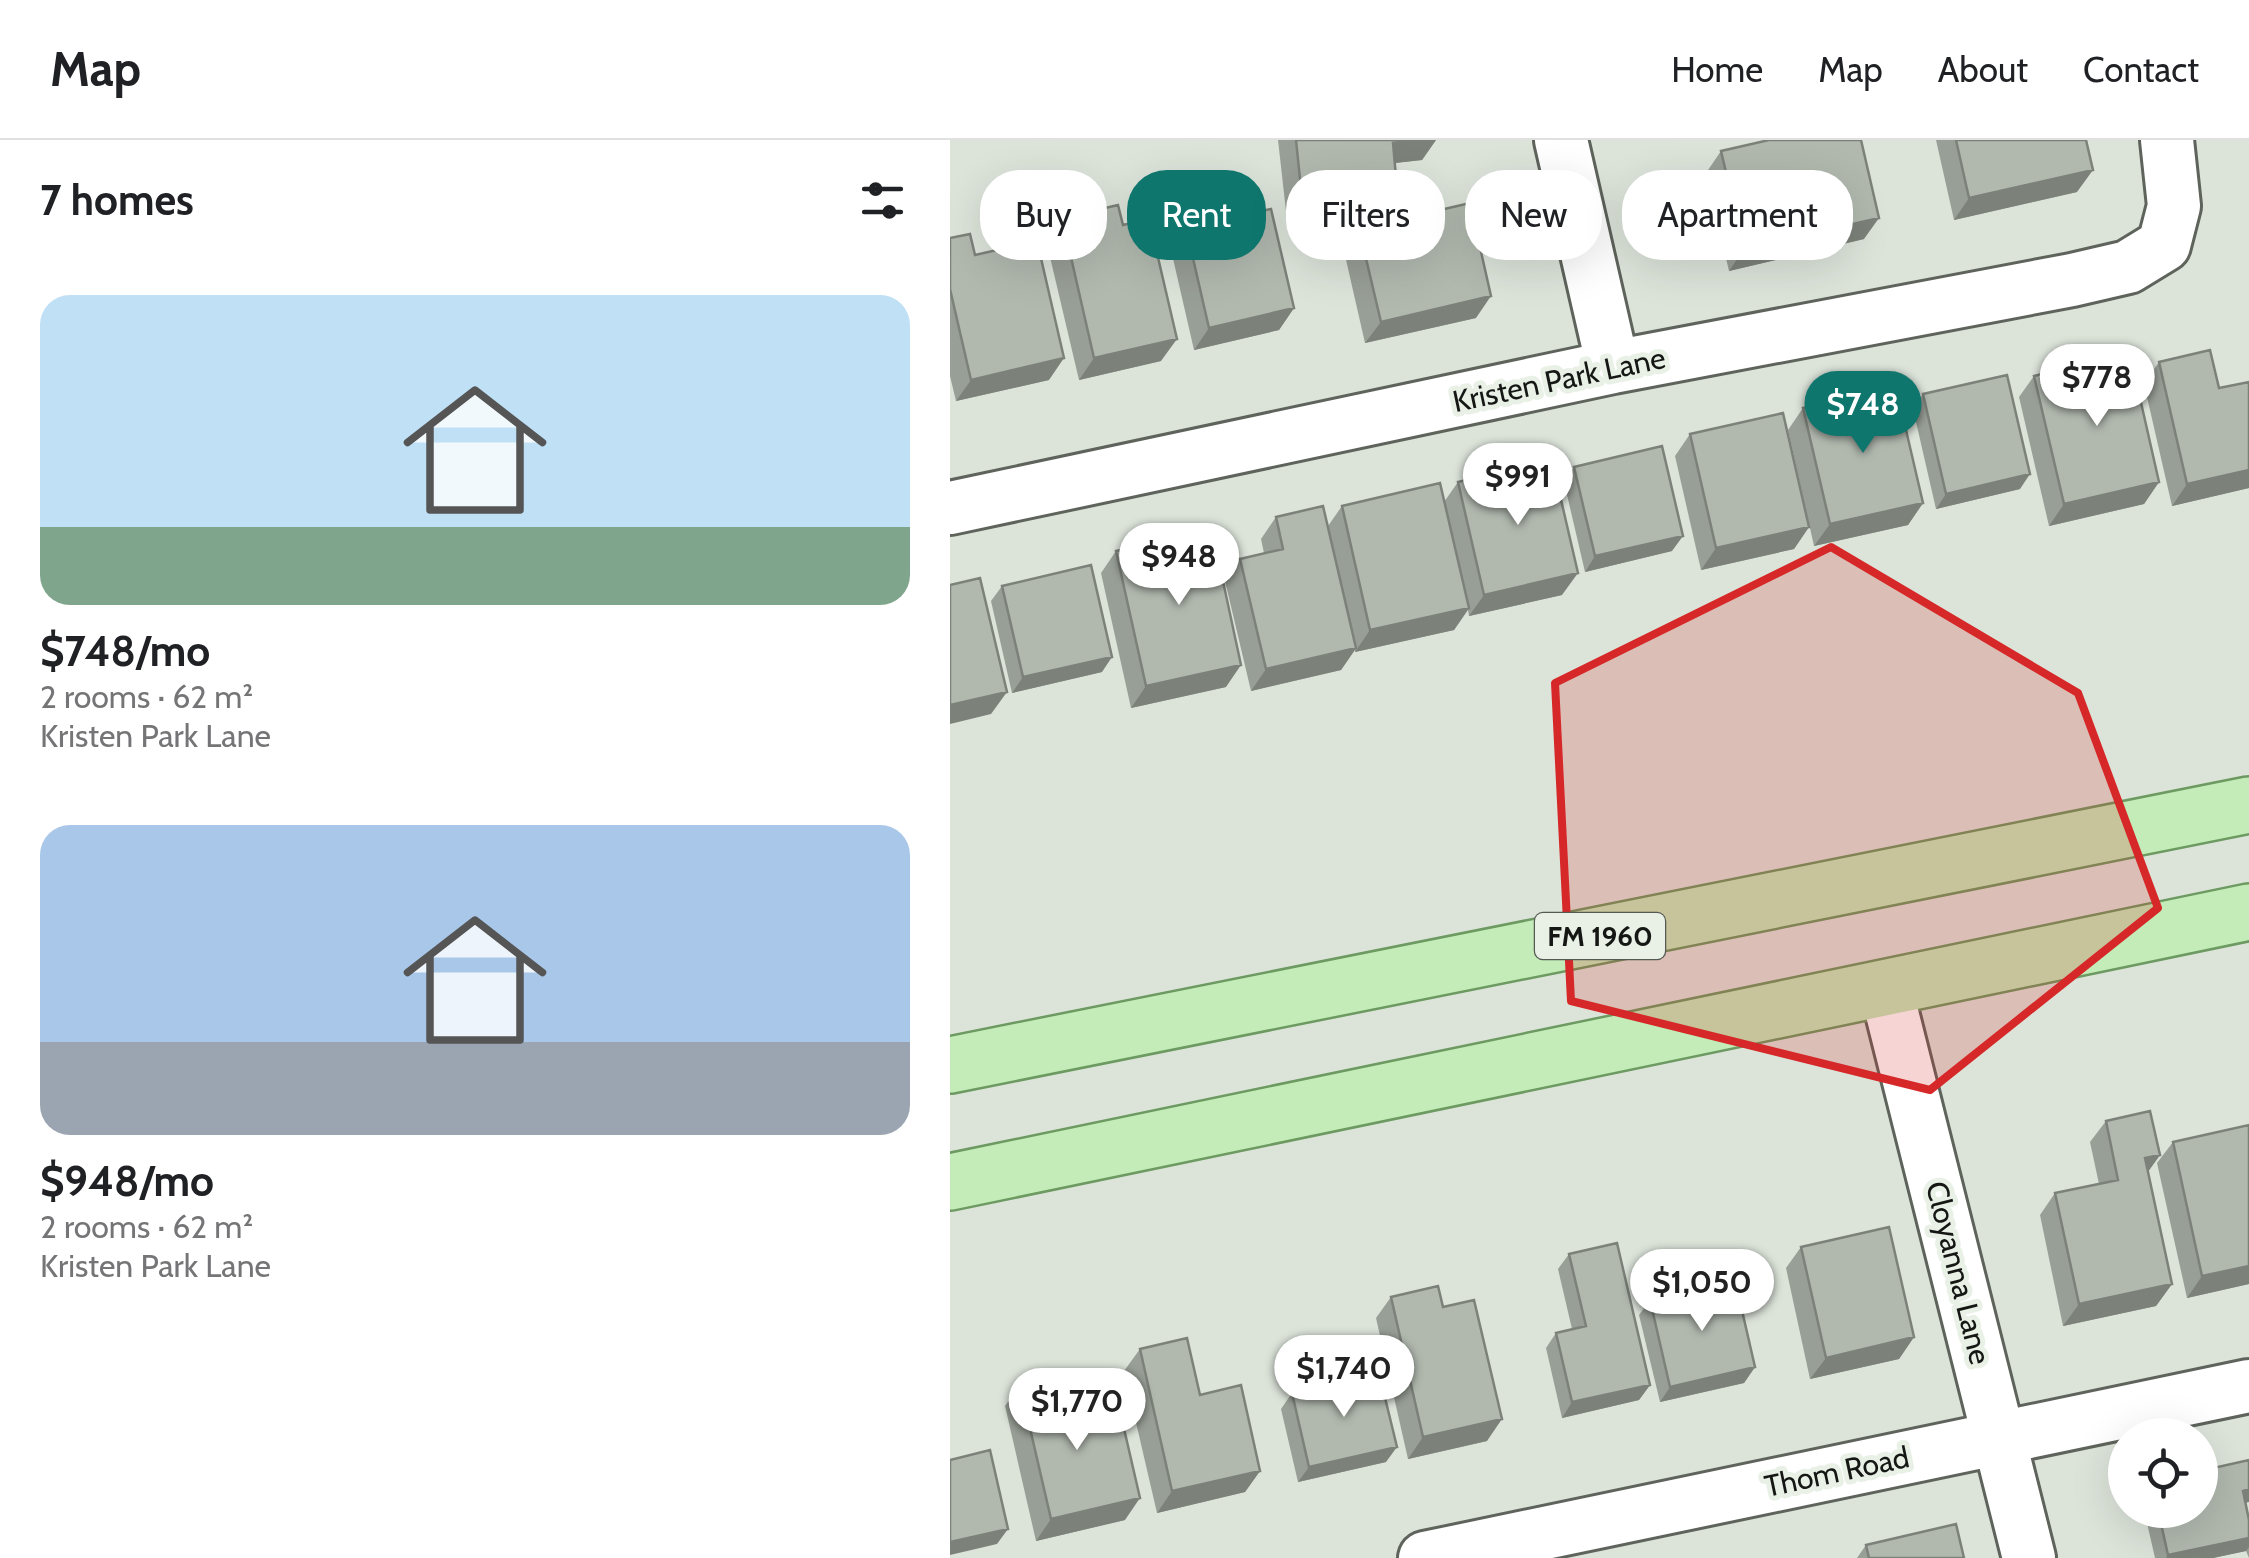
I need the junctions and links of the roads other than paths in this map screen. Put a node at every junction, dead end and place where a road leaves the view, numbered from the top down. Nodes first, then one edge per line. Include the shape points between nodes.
1 (1561, 140) edge
2 (2167, 140) edge
3 (1614, 367) junction
4 (950, 508) edge
5 (2249, 805) edge
6 (2249, 912) edge
7 (1886, 988) junction
8 (950, 1064) edge
9 (950, 1182) edge
10 (2249, 1386) edge
11 (1999, 1438) junction
12 (1425, 1558) edge
13 (2029, 1558) edge

1 - 3 street
2 - 3 street, Kristen Park Lane via 2174,206 2164,245 2128,267
3 - 4 street, Kristen Park Lane
5 - 8 main road, FM 1960 / FM 1960
6 - 7 main road
7 - 9 main road
7 - 11 street, Cloyanna Lane
10 - 11 street, Thom Road
11 - 12 street, Thom Road
11 - 13 street, Cloyanna Lane

